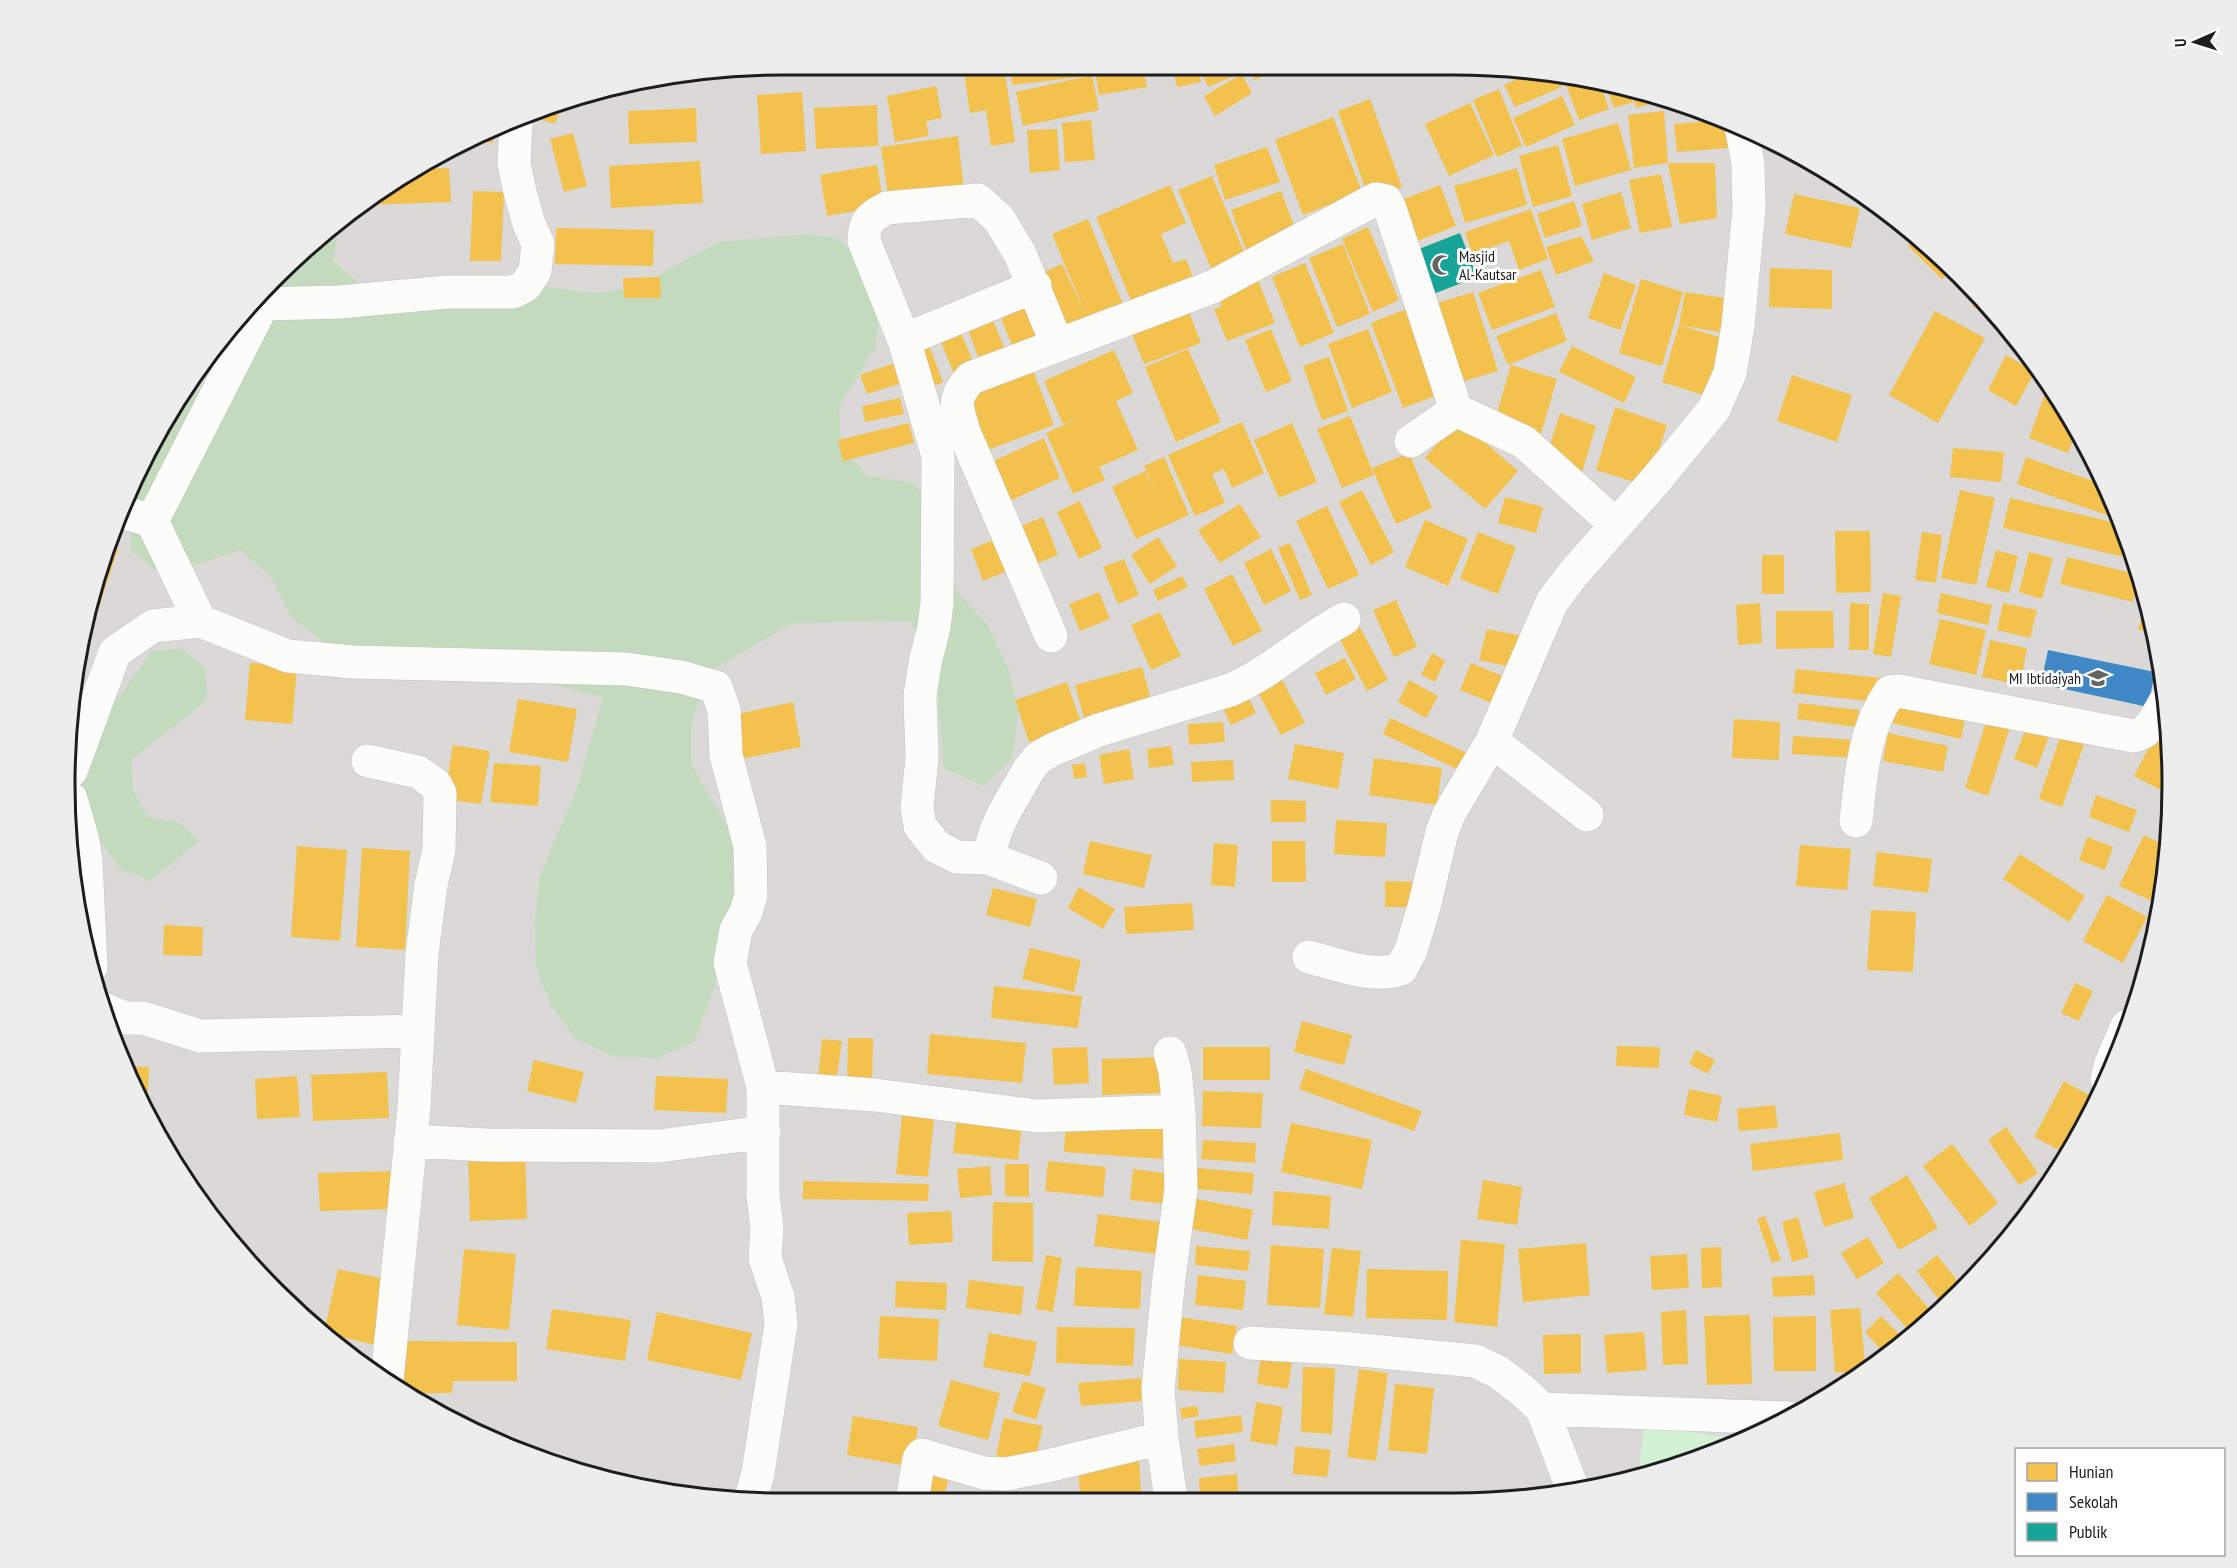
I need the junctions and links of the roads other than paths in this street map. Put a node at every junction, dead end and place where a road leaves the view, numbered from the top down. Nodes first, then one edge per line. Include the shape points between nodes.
1 (516, 128) edge
2 (1743, 137) edge
3 (1035, 286) junction
4 (264, 303) edge
5 (251, 317) edge
6 (904, 340) junction
7 (1057, 345) junction
8 (1456, 410) junction
9 (1411, 441) dead end
10 (129, 513) edge
11 (152, 521) junction
12 (1616, 525) junction
13 (1344, 619) dead end
14 (200, 621) junction
15 (1051, 636) dead end
16 (2158, 713) edge
17 (1492, 741) junction
18 (76, 757) edge
19 (368, 761) dead end
20 (1587, 815) dead end
21 (77, 819) edge
22 (1856, 821) dead end
23 (988, 858) junction
24 (1041, 878) dead end
25 (89, 921) edge
26 (1309, 957) dead end
27 (113, 1013) edge
28 (417, 1031) junction
29 (1170, 1053) dead end
30 (763, 1087) junction
31 (1179, 1111) junction
32 (764, 1132) junction
33 (410, 1141) junction
34 (1250, 1344) dead end
35 (388, 1372) edge
36 (1542, 1409) junction
37 (1772, 1417) edge
38 (1162, 1438) junction
39 (1570, 1483) edge
40 (753, 1492) edge
41 (913, 1493) edge
42 (1170, 1493) edge

1 - 4 street via 514,164 538,244 535,271 525,286 513,292
2 - 12 street via 1749,209 1730,373 1714,409
3 - 6 street
3 - 6 street via 999,219 978,200 886,208 864,226 864,241
3 - 7 street
5 - 11 street
6 - 23 street via 938,456 937,603 921,681 922,759 917,807 920,826 937,847 957,857
7 - 8 street via 1212,287 1376,199 1386,201 1390,209
7 - 15 street via 971,378 960,389 956,405
8 - 9 street
8 - 12 street via 1524,442
10 - 11 street
11 - 14 street
12 - 17 street via 1552,602
13 - 23 street via 1251,681 1100,730 1038,758 1005,811
14 - 18 street via 153,626 115,652
14 - 30 street via 288,656 354,662 627,669 716,687 724,710 726,755 750,846 752,872 751,896 736,930 730,963
16 - 22 street via 2146,732 2133,736 1890,692 1867,740
17 - 20 street
17 - 26 street via 1449,814 1411,950 1401,969 1356,970
19 - 28 street via 418,772 435,784 440,793 439,850 422,954
21 - 25 street via 86,861
23 - 24 street
27 - 28 street via 200,1036
28 - 33 street
29 - 31 street
30 - 31 street via 875,1095 1037,1116
30 - 32 street
31 - 38 street via 1182,1189 1158,1389
32 - 33 street via 659,1146
32 - 40 street via 765,1258 778,1297 781,1324
33 - 35 street
34 - 36 street via 1475,1361 1498,1372
36 - 37 street
36 - 39 street
38 - 41 street via 1006,1474 984,1473 922,1455
38 - 42 street

